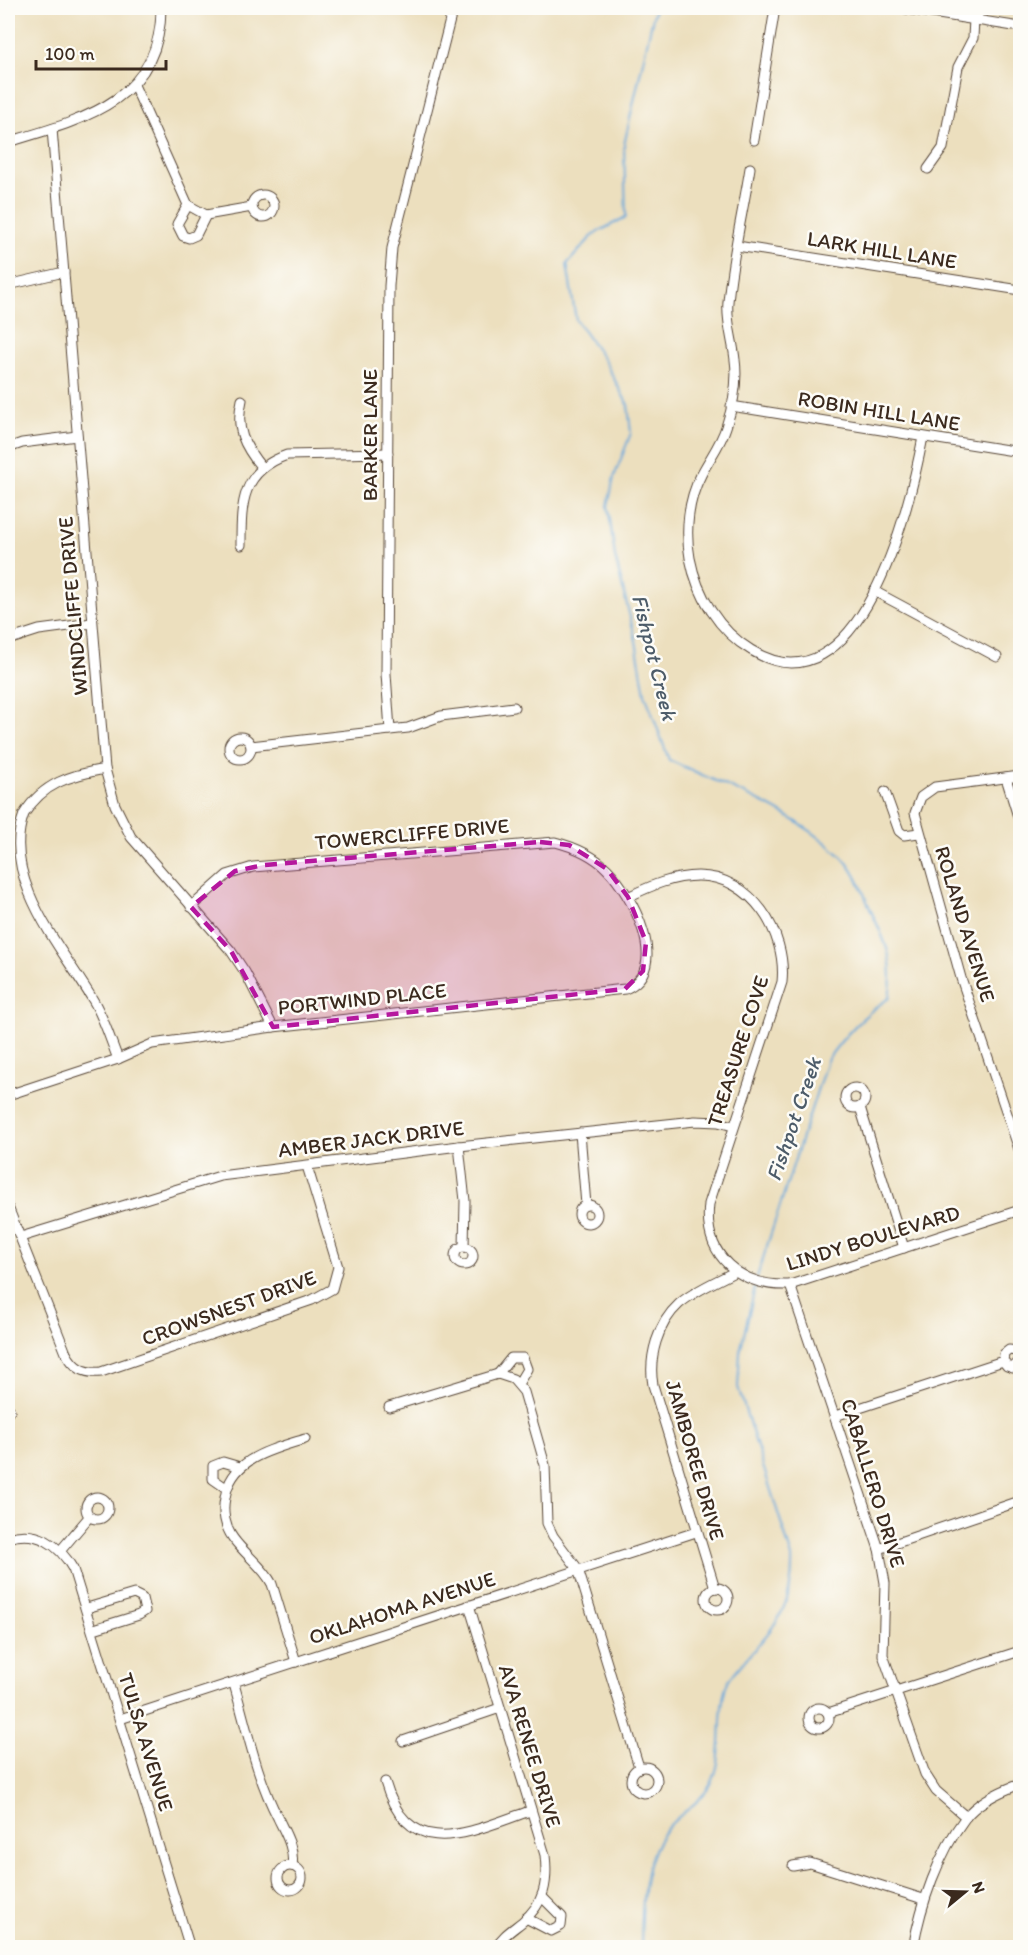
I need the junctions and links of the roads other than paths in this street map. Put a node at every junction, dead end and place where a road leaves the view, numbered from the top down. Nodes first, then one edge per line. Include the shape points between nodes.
1 (161, 8) edge
2 (453, 8) edge
3 (776, 8) edge
4 (901, 8) edge
5 (979, 8) edge
6 (975, 19) junction
7 (1020, 27) edge
8 (134, 85) junction
9 (52, 129) junction
10 (754, 140) dead end
11 (8, 142) edge
12 (750, 168) dead end
13 (928, 169) dead end
14 (188, 205) junction
15 (252, 207) dead end
16 (206, 215) junction
17 (737, 246) junction
18 (64, 272) junction
19 (8, 285) edge
20 (1020, 290) edge
21 (242, 400) dead end
22 (731, 406) junction
23 (77, 436) junction
24 (923, 437) junction
25 (8, 448) edge
26 (1020, 452) edge
27 (388, 453) junction
28 (262, 468) junction
29 (242, 544) dead end
30 (874, 591) junction
31 (93, 623) junction
32 (8, 640) edge
33 (996, 657) dead end
34 (514, 707) dead end
35 (390, 730) junction
36 (251, 746) dead end
37 (105, 769) junction
38 (1020, 776) edge
39 (1006, 778) junction
40 (885, 792) dead end
41 (1020, 823) edge
42 (919, 833) junction
43 (628, 897) junction
44 (191, 907) junction
45 (273, 1027) junction
46 (118, 1059) junction
47 (8, 1095) edge
48 (860, 1107) dead end
49 (733, 1126) junction
50 (580, 1134) junction
51 (459, 1146) junction
52 (1020, 1152) edge
53 (307, 1166) junction
54 (586, 1205) dead end
55 (8, 1207) edge
56 (1020, 1210) edge
57 (21, 1237) junction
58 (714, 1245) joint
59 (464, 1247) dead end
60 (904, 1248) junction
61 (736, 1271) junction
62 (790, 1285) junction
63 (1020, 1359) edge
64 (1003, 1361) junction
65 (498, 1374) junction
66 (518, 1384) junction
67 (389, 1407) dead end
68 (835, 1416) junction
69 (305, 1439) dead end
70 (240, 1467) junction
71 (226, 1488) junction
72 (1020, 1501) edge
73 (89, 1517) dead end
74 (696, 1532) junction
75 (8, 1538) edge
76 (879, 1549) junction
77 (61, 1550) junction
78 (578, 1569) junction
79 (715, 1588) dead end
80 (469, 1605) junction
81 (87, 1608) junction
82 (94, 1629) junction
83 (1020, 1652) edge
84 (296, 1662) junction
85 (234, 1684) junction
86 (896, 1692) junction
87 (500, 1708) junction
88 (828, 1713) dead end
89 (120, 1719) junction
90 (403, 1741) dead end
91 (639, 1767) dead end
92 (385, 1782) dead end
93 (1020, 1784) edge
94 (530, 1811) junction
95 (966, 1817) junction
96 (292, 1866) dead end
97 (793, 1866) dead end
98 (543, 1898) junction
99 (923, 1899) junction
100 (526, 1918) junction
101 (190, 1947) edge
102 (495, 1947) edge
103 (913, 1947) edge

1 - 8 street via 158,45
2 - 27 street, BARKER LANE via 392,248
3 - 10 street
4 - 6 street
5 - 6 street
6 - 7 street
6 - 13 street via 971,43 958,67 943,148
8 - 9 street via 106,106
8 - 14 street
9 - 11 street
9 - 18 street, WINDCLIFFE DRIVE
12 - 17 street
14 - 16 street
14 - 16 street via 177,224 183,236 196,235
15 - 16 street
17 - 20 street, LARK HILL LANE
17 - 22 street via 728,303 736,374
18 - 19 street
18 - 23 street, WINDCLIFFE DRIVE
21 - 28 street via 238,418 242,439
22 - 24 street, ROBIN HILL LANE
22 - 30 street via 726,428 692,496 688,519 694,575 712,612 732,636 762,657 794,662 824,655 835,648
23 - 25 street
23 - 31 street, WINDCLIFFE DRIVE
24 - 26 street, ROBIN HILL LANE
24 - 30 street via 904,519
27 - 28 street via 288,455
27 - 35 street, BARKER LANE via 386,674
28 - 29 street via 244,495
30 - 33 street
31 - 32 street via 39,630
31 - 37 street, WINDCLIFFE DRIVE
34 - 35 street via 436,717 408,729
35 - 36 street
37 - 44 street, WINDCLIFFE DRIVE via 131,837
37 - 46 street via 58,780 35,799 16,829 12,865 22,896 93,1001
38 - 39 street
39 - 41 street
39 - 42 street via 944,785 926,791 915,813
40 - 42 street, ROLAND AVENUE via 899,831 904,835
42 - 52 street, ROLAND AVENUE
43 - 44 street, TOWERCLIFFE DRIVE via 619,882 594,858 569,845 540,842 253,867 228,875
43 - 45 street, PORTWIND PLACE via 642,923 646,961 639,978 625,989
43 - 49 street, TREASURE COVE via 675,879 718,879 756,903 774,929 781,952 782,982
44 - 45 street, WINDCLIFFE DRIVE via 238,961
45 - 46 street, PORTWIND PLACE via 152,1044
46 - 47 street, PORTWIND PLACE
48 - 60 street
49 - 50 street, AMBER JACK DRIVE via 695,1121
49 - 58 street, TREASURE COVE via 709,1204 708,1226
50 - 51 street, AMBER JACK DRIVE
50 - 54 street
51 - 53 street, AMBER JACK DRIVE
51 - 59 street via 465,1201
53 - 57 street, AMBER JACK DRIVE via 208,1178
53 - 57 street, CROWSNEST DRIVE via 338,1268 332,1289 312,1300 111,1370 84,1371 66,1353
55 - 57 street
56 - 60 street, LINDY BOULEVARD
58 - 61 street, LINDY BOULEVARD via 725,1263
60 - 62 street, LINDY BOULEVARD
61 - 62 street, LINDY BOULEVARD via 778,1285
61 - 74 street, JAMBOREE DRIVE via 680,1303 661,1330 653,1356 653,1385
62 - 68 street, CABALLERO DRIVE
63 - 64 street via 1013,1368
63 - 64 street via 1017,1351 1009,1350
64 - 68 street
65 - 66 street
65 - 66 street via 511,1358 520,1356 527,1369
65 - 67 street
66 - 78 street via 524,1392 545,1465 547,1523
68 - 76 street, CABALLERO DRIVE
69 - 70 street via 253,1457
70 - 71 street
70 - 71 street via 223,1462 213,1466 213,1479
71 - 84 street via 223,1506 228,1528 241,1549 268,1576
72 - 76 street
73 - 77 street
74 - 78 street, OKLAHOMA AVENUE
74 - 79 street, JAMBOREE DRIVE
75 - 77 street via 36,1537
76 - 86 street, CABALLERO DRIVE via 885,1582 881,1645
77 - 81 street, TULSA AVENUE via 74,1569
78 - 80 street, OKLAHOMA AVENUE
78 - 91 street
80 - 84 street, OKLAHOMA AVENUE
80 - 87 street, AVA RENEE DRIVE
81 - 82 street, TULSA AVENUE
81 - 82 street via 134,1594 141,1598 144,1611 139,1615
82 - 89 street, TULSA AVENUE
83 - 86 street
84 - 85 street, OKLAHOMA AVENUE
85 - 89 street, OKLAHOMA AVENUE
85 - 96 street via 267,1796 294,1857
86 - 88 street
86 - 95 street, CABALLERO DRIVE via 930,1784
87 - 90 street
87 - 94 street, AVA RENEE DRIVE
89 - 101 street, TULSA AVENUE
92 - 94 street via 402,1818 432,1836 459,1835
93 - 95 street via 990,1797
94 - 98 street, AVA RENEE DRIVE via 545,1855
95 - 99 street
97 - 99 street via 810,1863
98 - 100 street
98 - 100 street via 562,1917 561,1926 551,1931
99 - 103 street
100 - 102 street

